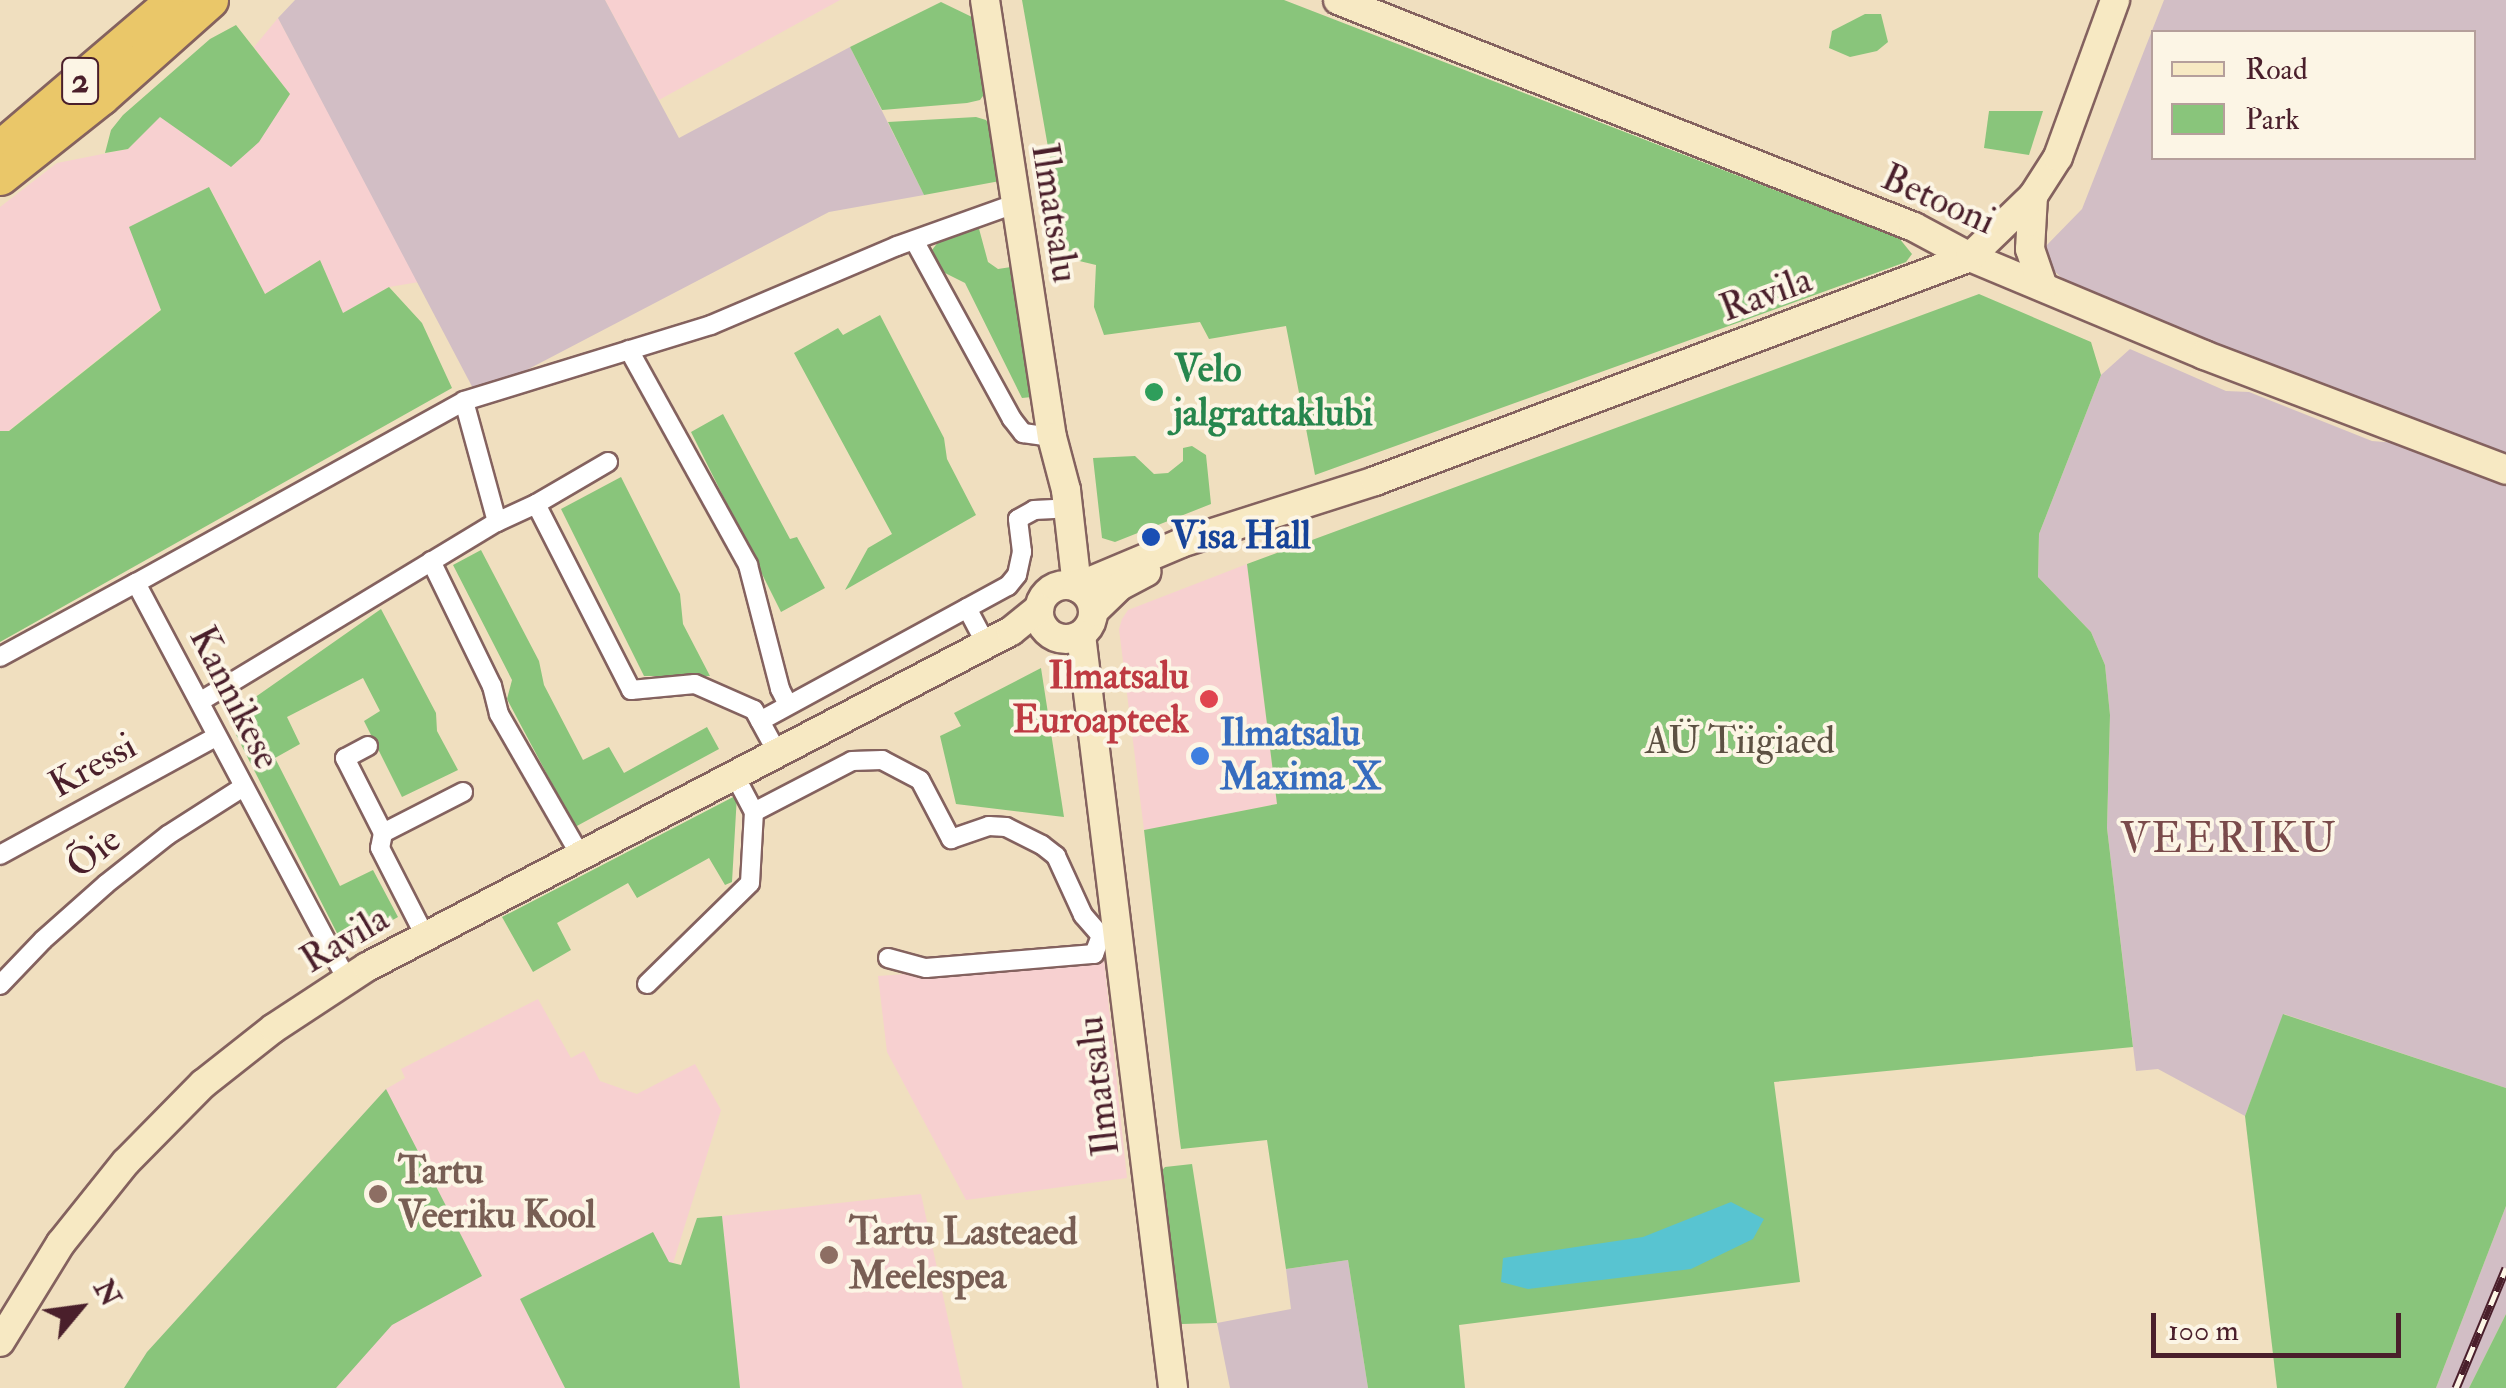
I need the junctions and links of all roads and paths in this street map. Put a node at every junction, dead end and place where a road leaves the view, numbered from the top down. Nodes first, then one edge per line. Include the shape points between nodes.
1 (174, 0) edge
2 (210, 0) edge
3 (985, 0) edge
4 (1338, 0) edge
5 (2115, 0) edge
6 (0, 148) edge
7 (0, 178) edge
8 (2032, 196) junction
9 (1014, 204) junction
10 (915, 242) junction
11 (1970, 258) junction
12 (2043, 286) junction
13 (629, 350) junction
14 (464, 401) junction
15 (1052, 437) junction
16 (608, 462) dead end
17 (2506, 470) edge
18 (536, 504) junction
19 (1304, 506) junction
20 (1054, 508) junction
21 (496, 522) junction
22 (431, 561) junction
23 (136, 583) junction
24 (967, 608) junction
25 (1053, 609) junction
26 (1087, 624) junction
27 (998, 638) junction
28 (0, 657) edge
29 (812, 694) junction
30 (201, 701) junction
31 (788, 706) junction
32 (760, 721) junction
33 (829, 724) junction
34 (217, 736) junction
35 (368, 746) dead end
36 (777, 752) junction
37 (734, 774) junction
38 (1098, 774) junction
39 (244, 787) junction
40 (462, 792) dead end
41 (754, 812) junction
42 (383, 833) junction
43 (0, 854) edge
44 (580, 855) junction
45 (425, 936) junction
46 (1110, 936) junction
47 (888, 958) dead end
48 (347, 980) junction
49 (648, 984) dead end
50 (0, 986) edge
51 (0, 1342) edge
52 (1174, 1388) edge

1 - 6 highway, 2
2 - 7 highway, 2
3 - 9 street, Ilmatsalu
4 - 11 street, Betooni via 1914,227
5 - 8 street, Ravila via 2058,156
8 - 11 street, Ravila
8 - 12 street via 2030,249
9 - 10 street
9 - 15 street, Ilmatsalu
10 - 13 street via 710,325
10 - 15 street via 1012,419 1023,433
11 - 12 street, Betooni
11 - 19 street, Ravila
12 - 17 street, Betooni
13 - 14 street
13 - 31 street via 748,565
14 - 21 street
14 - 23 street
15 - 20 street, Ilmatsalu
15 - 25 street, Ilmatsalu via 1066,490
16 - 18 street
18 - 21 street
18 - 32 street via 631,690 695,684 754,710
19 - 25 street, Ravila via 1182,543
19 - 26 street, Ravila via 1136,577
20 - 24 street via 1018,519 1017,575
20 - 25 street, Ilmatsalu
21 - 22 street
22 - 30 street
22 - 44 street via 499,714
23 - 28 street
23 - 30 street, Kannikese
24 - 27 street
24 - 29 street
25 - 26 street via 1066,640
25 - 26 street via 1089,597
25 - 27 street, Ravila
25 - 38 street, Ilmatsalu
26 - 38 street, Ilmatsalu
27 - 33 street, Ravila
29 - 31 street
29 - 33 street
30 - 34 street, Kannikese
31 - 32 street
32 - 36 street
33 - 36 street, Ravila
34 - 39 street, Kannikese
34 - 43 street, Kressi
35 - 42 street via 345,758
36 - 37 street, Ravila
37 - 41 street
37 - 44 street, Ravila
38 - 46 street, Ilmatsalu
39 - 48 street, Kannikese
39 - 50 street, Õie via 106,884
40 - 42 street
41 - 46 street via 852,761 882,760 920,780 951,839 1006,827 1042,845 1056,856 1083,915
41 - 49 street via 750,882
42 - 45 street via 380,848
44 - 45 street, Ravila
45 - 48 street, Ravila
46 - 47 street via 1094,954 926,968
46 - 52 street, Ilmatsalu
48 - 51 street, Ravila via 236,1057 147,1139 61,1243

